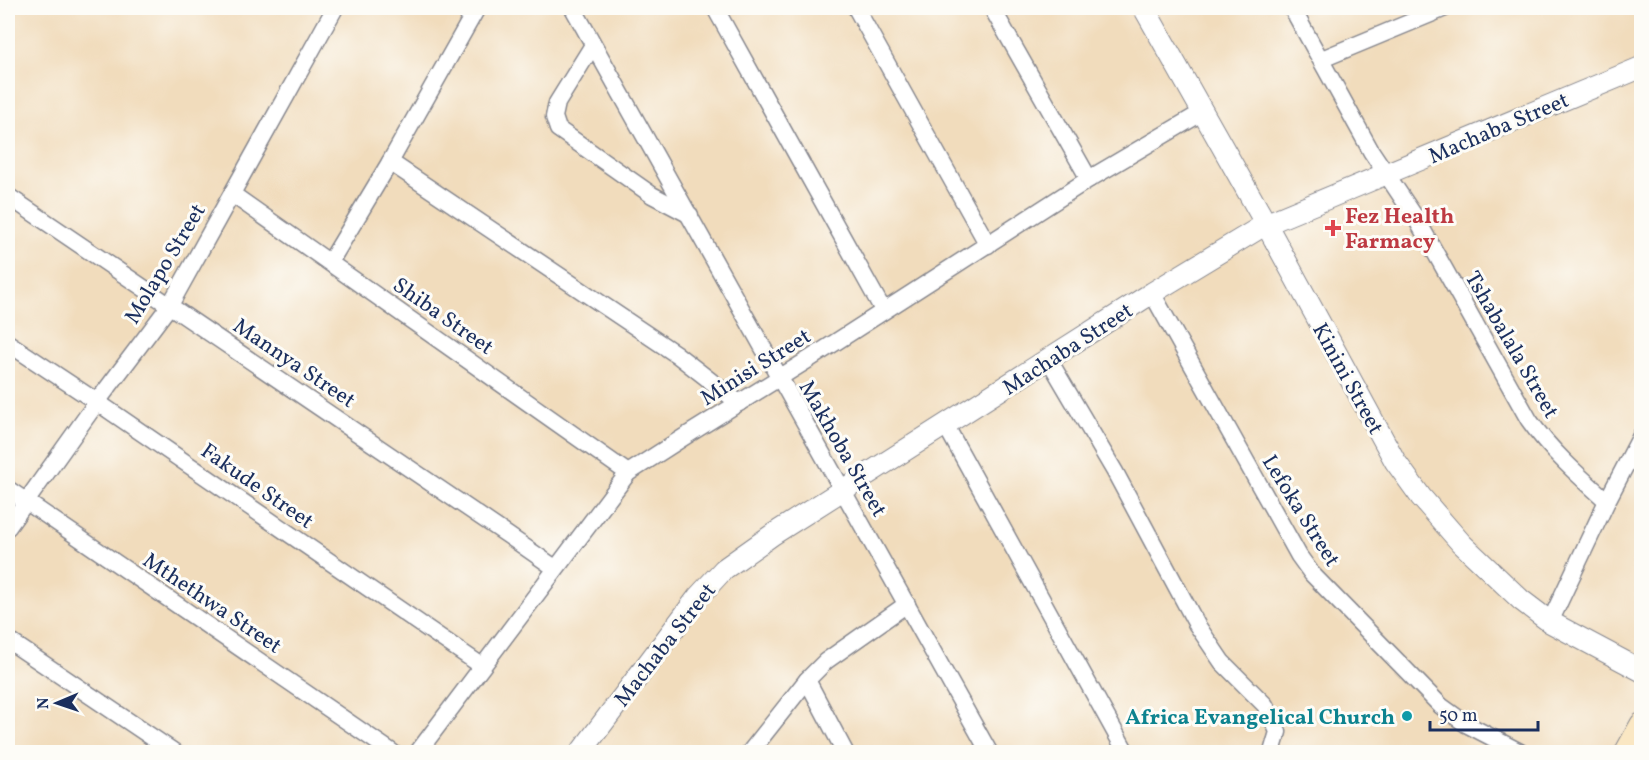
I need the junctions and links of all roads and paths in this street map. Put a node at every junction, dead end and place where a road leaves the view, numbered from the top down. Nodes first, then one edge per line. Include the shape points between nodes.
1 (335, 8) edge
2 (477, 8) edge
3 (573, 8) edge
4 (715, 8) edge
5 (856, 8) edge
6 (992, 8) edge
7 (1144, 8) edge
8 (1292, 8) edge
9 (1445, 8) edge
10 (593, 45) junction
11 (1322, 59) junction
12 (1641, 67) edge
13 (1202, 113) junction
14 (390, 162) junction
15 (1387, 173) junction
16 (1089, 179) junction
17 (232, 194) junction
18 (8, 196) edge
19 (690, 215) junction
20 (1266, 225) junction
21 (988, 245) junction
22 (330, 262) junction
23 (1152, 293) junction
24 (170, 305) junction
25 (883, 310) junction
26 (8, 343) edge
27 (1049, 360) junction
28 (779, 378) junction
29 (97, 402) junction
30 (739, 403) junction
31 (946, 426) junction
32 (1641, 434) edge
33 (628, 473) junction
34 (8, 489) edge
35 (842, 489) junction
36 (1607, 501) junction
37 (27, 502) junction
38 (8, 527) edge
39 (555, 568) junction
40 (907, 604) junction
41 (1550, 622) junction
42 (8, 640) edge
43 (482, 666) junction
44 (1641, 671) edge
45 (807, 680) junction
46 (1641, 725) edge
47 (174, 753) edge
48 (392, 753) edge
49 (418, 753) edge
50 (581, 753) edge
51 (750, 753) edge
52 (845, 753) edge
53 (989, 753) edge
54 (1126, 753) edge
55 (1272, 753) edge
56 (1520, 753) edge
57 (1627, 753) edge

1 - 17 street, Molapo Street
2 - 14 street
3 - 10 street, Makhoba Street
4 - 25 street
5 - 21 street
6 - 16 street
7 - 13 street, Kinini Street
8 - 11 street, Tshabalala Street
9 - 11 street
10 - 19 street, Makhoba Street
10 - 19 street via 557,103 554,117 558,129 652,195
11 - 15 street, Tshabalala Street via 1371,151
12 - 15 street, Machaba Street
13 - 16 street, Minisi Street
13 - 20 street, Kinini Street
14 - 22 street
14 - 30 street via 676,354
15 - 20 street, Machaba Street
15 - 36 street, Tshabalala Street via 1529,420 1541,437
16 - 21 street, Minisi Street
17 - 22 street, Shiba Street
17 - 24 street, Molapo Street
18 - 24 street, Mannya Street
19 - 28 street, Makhoba Street
20 - 23 street, Machaba Street
20 - 41 street, Kinini Street via 1395,461 1461,543
21 - 25 street, Minisi Street
22 - 33 street, Shiba Street
23 - 27 street, Machaba Street
23 - 56 street, Lefoka Street via 1312,574 1441,706
24 - 29 street, Molapo Street
24 - 39 street, Mannya Street
25 - 28 street, Minisi Street
26 - 29 street, Fakude Street
27 - 31 street, Machaba Street
27 - 55 street via 1115,472 1197,625 1222,662 1265,705 1278,732
28 - 30 street, Minisi Street
28 - 35 street, Makhoba Street
29 - 37 street, Molapo Street
29 - 43 street, Fakude Street
30 - 33 street, Minisi Street
31 - 35 street, Machaba Street
31 - 54 street
32 - 36 street
33 - 39 street, Minisi Street
34 - 37 street, Mthethwa Street
35 - 40 street, Makhoba Street
35 - 50 street, Machaba Street via 713,580
36 - 41 street
37 - 38 street, Molapo Street
37 - 48 street, Mthethwa Street
39 - 43 street, Minisi Street
40 - 45 street via 826,661
40 - 53 street, Makhoba Street
41 - 44 street, Kinini Street
42 - 47 street
43 - 49 street, Minisi Street
45 - 51 street
45 - 52 street
46 - 57 main road

